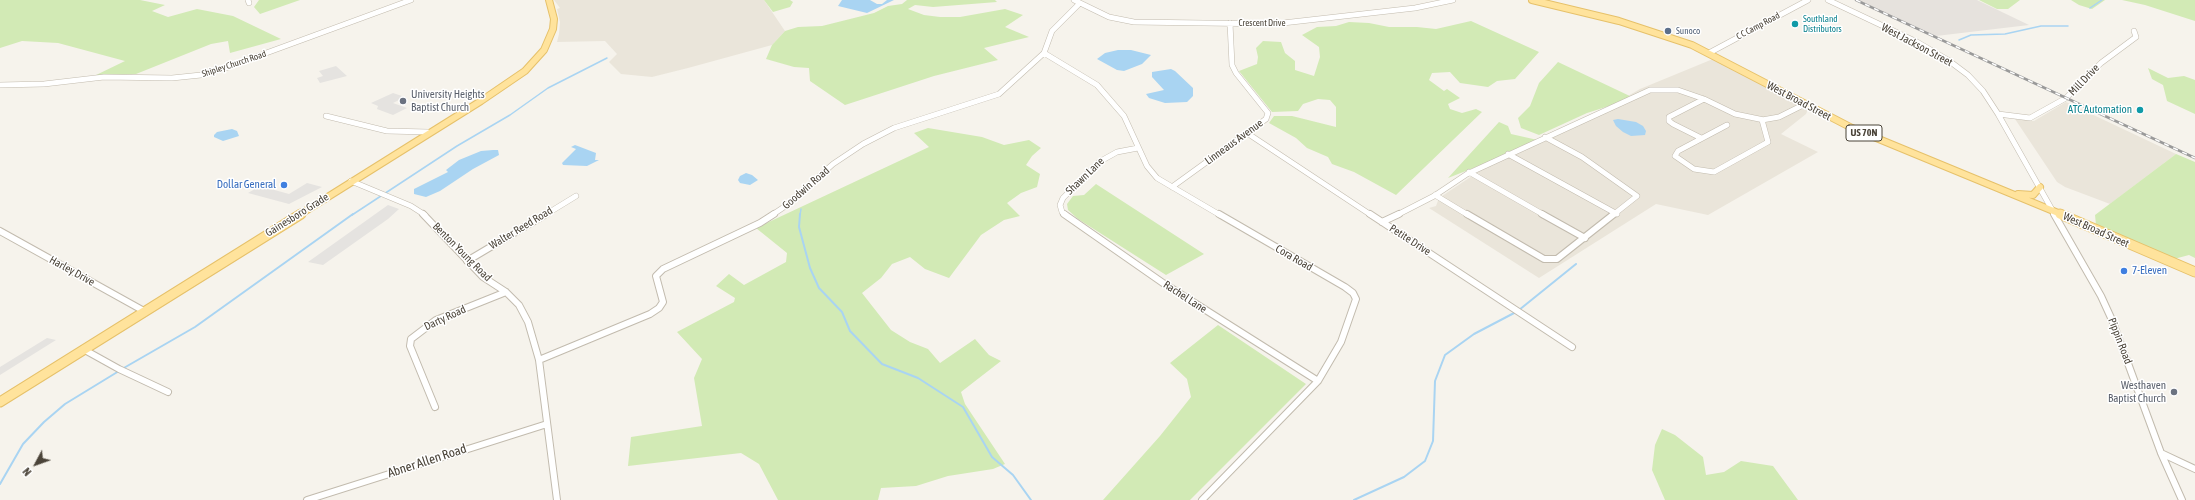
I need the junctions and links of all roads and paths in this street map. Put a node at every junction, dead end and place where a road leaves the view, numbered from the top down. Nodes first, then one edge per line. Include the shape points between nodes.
1 (411, 0) edge
2 (549, 0) edge
3 (1074, 0) edge
4 (1452, 0) edge
5 (1532, 0) edge
6 (1808, 0) edge
7 (1828, 0) edge
8 (1080, 3) junction
9 (1230, 23) junction
10 (2134, 30) dead end
11 (1044, 53) junction
12 (1709, 53) junction
13 (0, 85) edge
14 (1704, 99) junction
15 (1805, 104) junction
16 (1998, 114) junction
17 (326, 116) dead end
18 (1764, 120) junction
19 (1727, 125) dead end
20 (428, 132) junction
21 (1247, 133) junction
22 (1545, 137) junction
23 (1701, 138) junction
24 (1138, 148) junction
25 (1508, 154) junction
26 (1469, 172) junction
27 (351, 181) junction
28 (2040, 186) junction
29 (1172, 187) junction
30 (2002, 190) junction
31 (1435, 195) junction
32 (576, 196) dead end
33 (1060, 204) joint
34 (2054, 211) junction
35 (1617, 214) junction
36 (1382, 222) junction
37 (0, 231) edge
38 (1585, 238) junction
39 (467, 261) junction
40 (2195, 272) edge
41 (506, 292) junction
42 (144, 311) junction
43 (1572, 347) dead end
44 (83, 349) junction
45 (539, 360) junction
46 (1318, 382) junction
47 (168, 392) dead end
48 (1, 399) edge
49 (435, 408) dead end
50 (547, 424) junction
51 (2160, 453) junction
52 (2195, 469) edge
53 (306, 500) edge
54 (556, 500) edge
55 (1202, 500) edge
56 (2182, 500) edge

1 - 13 street, Shipley Church Road via 201,75 172,78 104,77
2 - 20 main road, Gainesboro Grade via 554,29 534,64 510,82
3 - 8 street, Crescent Drive
4 - 9 street, Crescent Drive via 1422,7 1292,23
5 - 12 main road, West Broad Street / US 70N via 1642,27
6 - 12 street, C C Camp Road
7 - 16 street, West Jackson Street via 1917,42 1948,60 1968,75 1983,91
8 - 9 street, Crescent Drive via 1109,17 1134,22
8 - 11 street, Goodwin Road via 1052,31
9 - 21 street, Linneaus Avenue via 1232,65 1268,113 1266,119
10 - 16 street, Mill Drive via 2136,37 2101,63 2076,91 2066,98 2030,118
11 - 24 street, Cora Road via 1097,85 1124,116
11 - 45 street, Goodwin Road via 999,94 883,133 842,157 788,205 760,224 663,269 656,276 663,302 650,314
12 - 15 main road, West Broad Street / US 70N
14 - 18 street via 1735,114
14 - 22 street via 1678,90 1650,90
14 - 23 street via 1669,117 1673,124
15 - 18 street via 1779,117
15 - 30 main road, West Broad Street / US 70N via 1890,145
16 - 28 street, West Jackson Street
17 - 20 street via 387,131
18 - 23 street via 1761,122 1768,142 1714,172 1694,169 1675,156 1678,151
19 - 23 street
20 - 27 main road, Gainesboro Grade
21 - 29 street, Linneaus Avenue
21 - 36 street, Petite Drive
22 - 25 street
22 - 35 street via 1582,157 1636,194 1637,198
24 - 29 street, Cora Road via 1147,166 1157,178
24 - 33 street, Shawn Lane via 1106,156
25 - 26 street
25 - 35 street
26 - 31 street
26 - 38 street
27 - 39 street, Benton Young Road via 411,206 425,215
27 - 42 main road, Gainesboro Grade
28 - 30 main road via 2033,195
28 - 34 street, West Jackson Street
29 - 46 street, Cora Road via 1353,293 1356,299 1355,307 1341,342
30 - 34 main road, West Broad Street / US 70N
31 - 36 street
31 - 38 street via 1544,259 1557,260
32 - 39 street, Walter Reed Road
33 - 46 street, Rachel Lane via 1062,212 1071,220
34 - 40 main road, West Broad Street / US 70N
34 - 51 street, Pippin Road via 2112,320
35 - 38 street
36 - 43 street, Petite Drive
37 - 42 street, Harley Drive
39 - 41 street, Benton Young Road via 483,277
41 - 45 street, Benton Young Road via 528,322
41 - 49 street, Darty Road via 436,320 411,339 410,346
42 - 44 main road, Gainesboro Grade
44 - 47 street
44 - 48 main road, Gainesboro Grade
45 - 50 street, Benton Young Road
46 - 55 street, Cora Road
50 - 53 street, Abner Allen Road
50 - 54 street, Benton Young Road
51 - 52 street
51 - 56 street, Pippin Road

